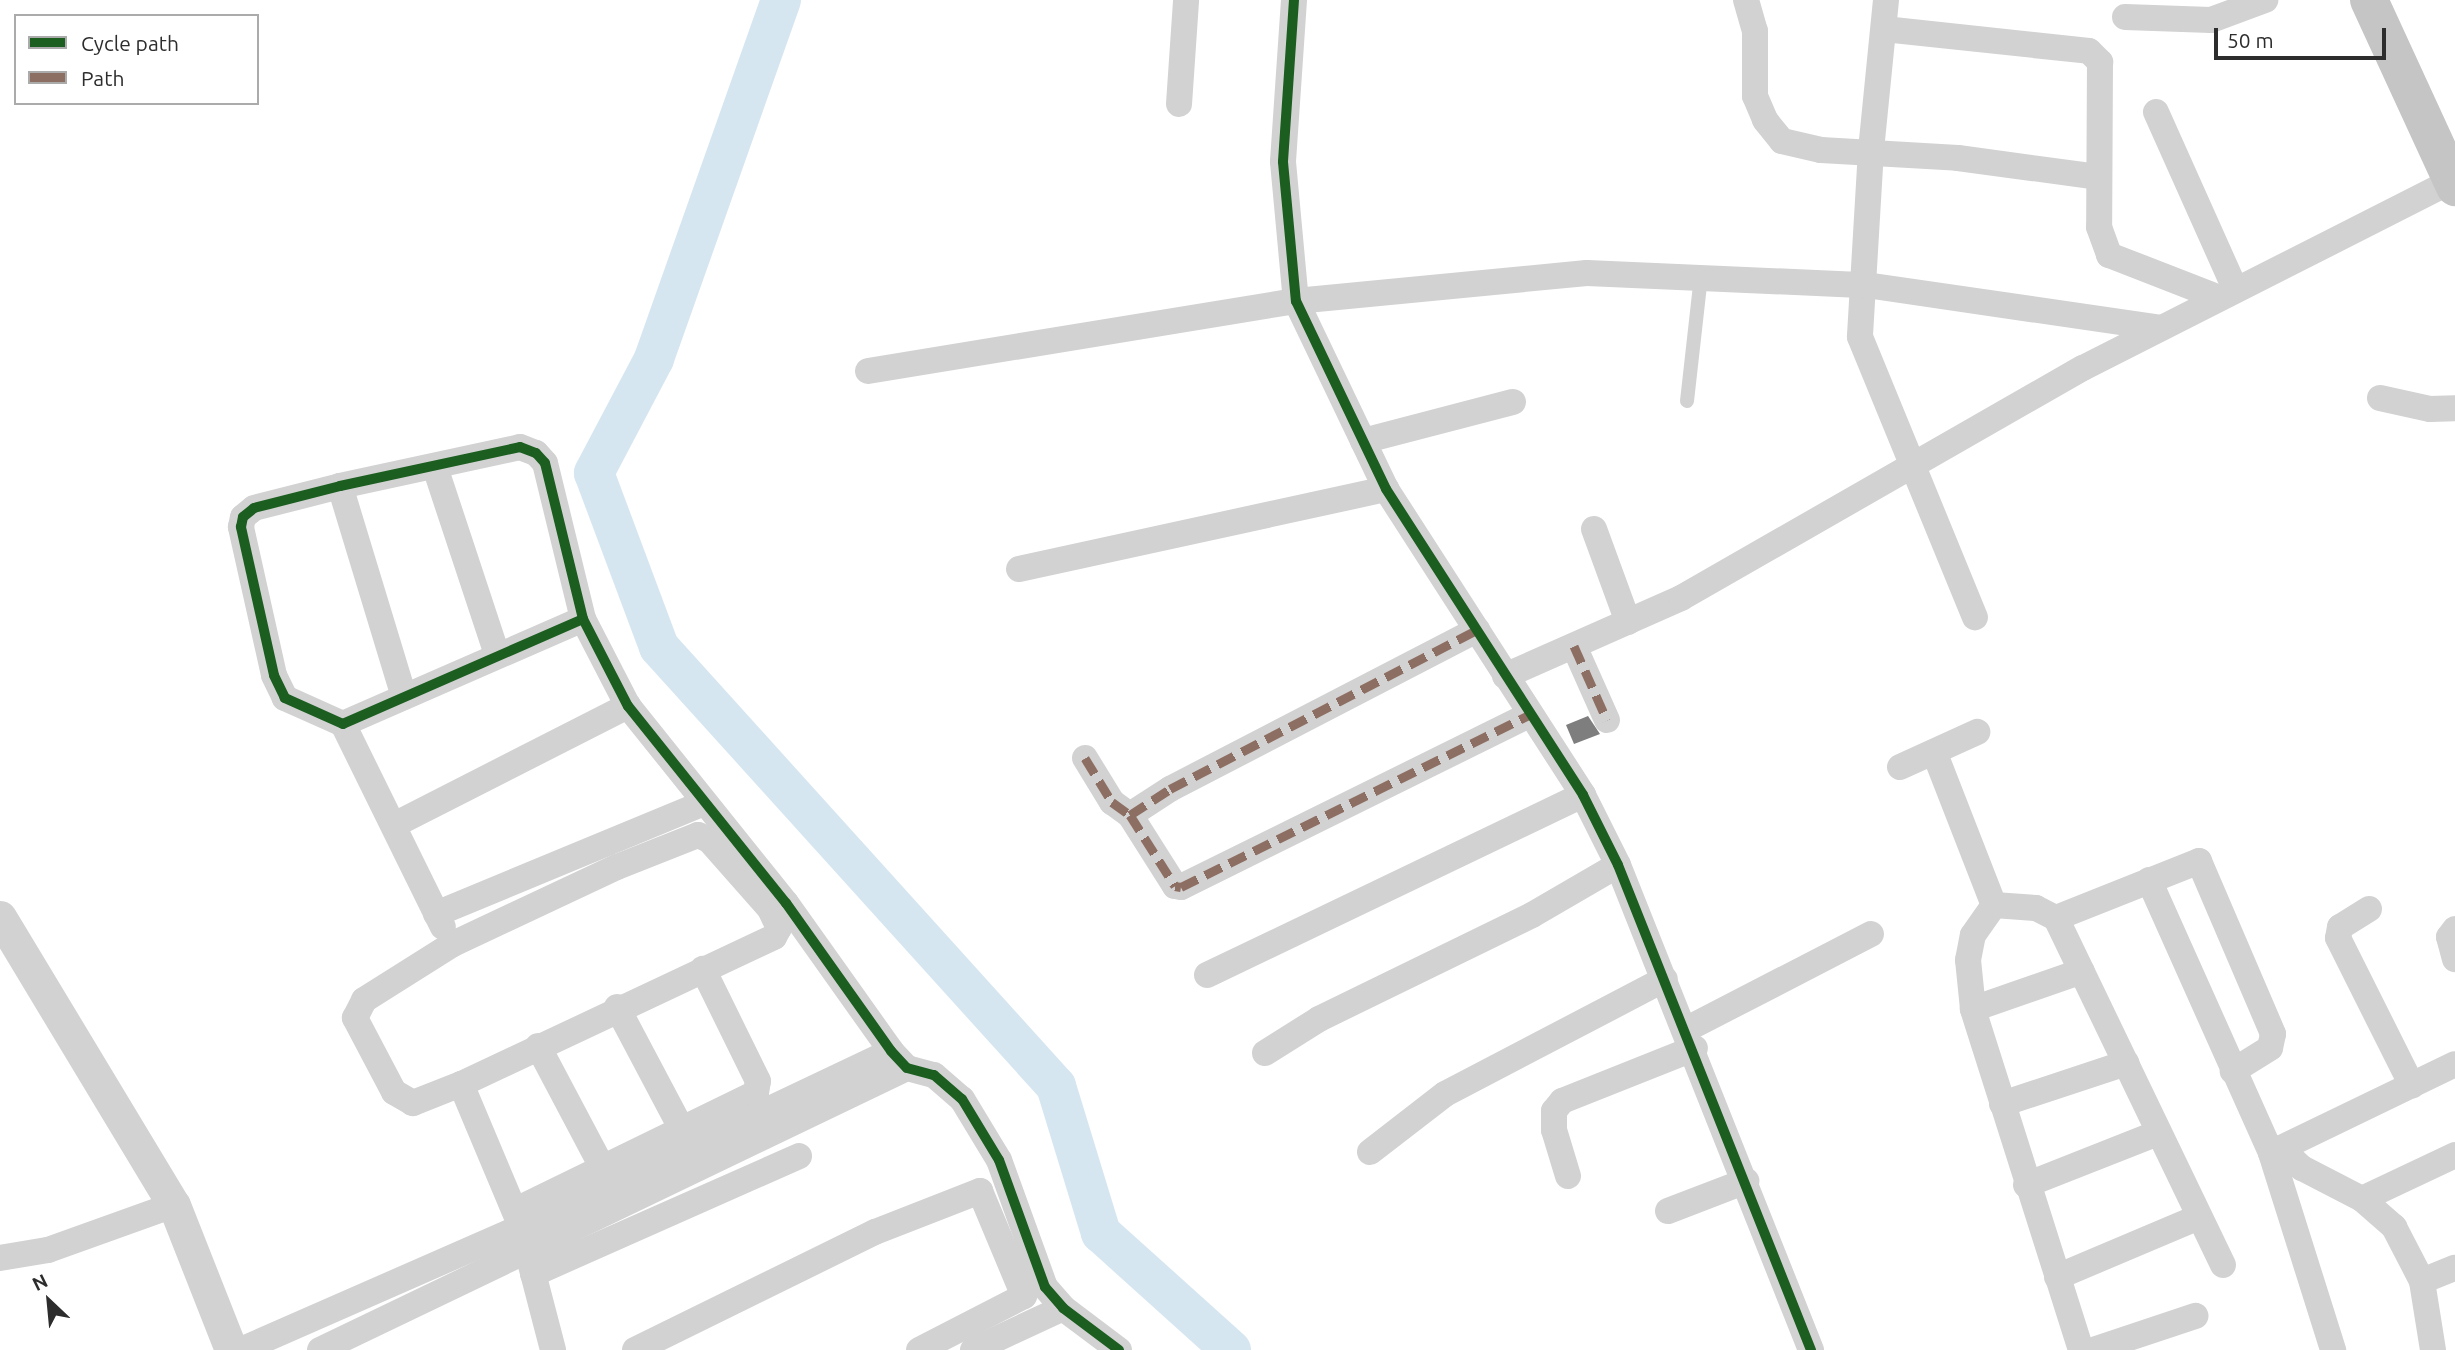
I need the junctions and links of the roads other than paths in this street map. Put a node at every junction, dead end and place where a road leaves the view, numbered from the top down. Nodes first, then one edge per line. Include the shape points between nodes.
1 (1186, 0) edge
2 (1294, 0) edge
3 (1745, 0) edge
4 (1886, 0) edge
5 (2265, 0) edge
6 (2378, 4) edge
7 (2125, 17) dead end
8 (1884, 29) junction
9 (1179, 104) dead end
10 (2156, 112) dead end
11 (1871, 150) junction
12 (2098, 177) junction
13 (2454, 182) edge
14 (1701, 276) junction
15 (1866, 285) junction
16 (2228, 293) junction
17 (1296, 301) junction
18 (2160, 328) junction
19 (868, 370) dead end
20 (2380, 398) dead end
21 (1688, 401) dead end
22 (1513, 402) dead end
23 (2455, 408) edge
24 (1363, 441) junction
25 (1910, 465) junction
26 (435, 467) junction
27 (340, 486) junction
28 (1386, 489) junction
29 (1594, 529) dead end
30 (1019, 569) dead end
31 (1975, 617) dead end
32 (583, 619) junction
33 (1628, 622) junction
34 (1477, 630) junction
35 (1574, 646) junction
36 (497, 654) junction
37 (1505, 676) junction
38 (403, 694) junction
39 (628, 706) junction
40 (1531, 715) junction
41 (1607, 720) dead end
42 (343, 724) junction
43 (1977, 732) dead end
44 (1935, 754) junction
45 (1085, 758) dead end
46 (1900, 767) dead end
47 (1583, 795) junction
48 (704, 803) junction
49 (1130, 815) junction
50 (394, 825) junction
51 (1618, 865) junction
52 (2149, 880) junction
53 (1994, 905) junction
54 (2369, 909) dead end
55 (436, 914) junction
56 (0, 917) edge
57 (2056, 918) junction
58 (2455, 929) edge
59 (1871, 934) dead end
60 (453, 944) junction
61 (2455, 959) edge
62 (703, 969) junction
63 (2082, 971) junction
64 (1207, 975) dead end
65 (1665, 979) junction
66 (617, 1007) junction
67 (1973, 1009) junction
68 (1691, 1039) junction
69 (538, 1046) junction
70 (1265, 1053) dead end
71 (899, 1059) junction
72 (2126, 1063) junction
73 (2455, 1063) edge
74 (2233, 1071) junction
75 (461, 1084) junction
76 (2412, 1086) junction
77 (2002, 1104) junction
78 (682, 1130) junction
79 (2158, 1133) junction
80 (2276, 1150) junction
81 (1370, 1152) dead end
82 (2455, 1155) edge
83 (799, 1156) dead end
84 (601, 1166) junction
85 (1568, 1177) dead end
86 (1746, 1181) junction
87 (2026, 1185) junction
88 (2362, 1199) junction
89 (174, 1205) junction
90 (1668, 1210) dead end
91 (2199, 1217) junction
92 (524, 1241) junction
93 (473, 1247) junction
94 (0, 1258) edge
95 (2223, 1265) dead end
96 (2455, 1268) edge
97 (485, 1271) junction
98 (2057, 1277) junction
99 (2423, 1281) junction
100 (1063, 1308) junction
101 (317, 1313) junction
102 (2195, 1316) dead end
103 (326, 1347) edge
104 (232, 1350) edge
105 (240, 1350) edge
106 (553, 1350) edge
107 (635, 1350) edge
108 (919, 1350) edge
109 (973, 1350) edge
110 (1119, 1350) edge
111 (1811, 1350) edge
112 (2081, 1350) edge
113 (2093, 1350) edge
114 (2333, 1350) edge
115 (2433, 1350) edge

1 - 9 street
2 - 17 street via 1283,162
3 - 11 street via 1755,32 1755,96 1765,120 1782,141 1821,150
4 - 8 street
5 - 7 street via 2211,20
6 - 13 main road
8 - 11 street
8 - 12 street via 2090,51 2100,62
10 - 16 street
11 - 12 street
11 - 15 street
12 - 16 street via 2099,227 2109,255
13 - 16 street
14 - 15 street
14 - 17 street via 1587,273
14 - 21 lane
15 - 18 street
15 - 25 street via 1860,337
16 - 18 street
17 - 19 street
17 - 24 street
18 - 25 street
20 - 23 street via 2430,409
22 - 24 street
24 - 28 street
25 - 31 street
25 - 33 street via 1742,565
26 - 27 street
26 - 32 street via 520,447 536,453 545,463
26 - 36 street
27 - 38 street
27 - 42 street via 254,509 243,517 241,527 274,675 285,698
28 - 30 street
28 - 34 street
29 - 33 street
32 - 36 street
32 - 39 street
33 - 35 street
34 - 37 street
34 - 49 street via 1170,789
35 - 37 street
35 - 41 street
36 - 38 street
37 - 40 street
38 - 42 street
39 - 48 street
39 - 50 street
40 - 47 street
40 - 49 street via 1181,887 1175,886
42 - 50 street
43 - 44 street
44 - 46 street
44 - 53 street
45 - 49 street via 1112,802
47 - 51 street
47 - 64 street via 1263,944
48 - 55 street
48 - 71 street via 786,903
50 - 55 street
51 - 65 street
51 - 70 street via 1532,915 1319,1019
52 - 57 street
52 - 74 street
52 - 74 street via 2190,862 2199,861 2206,868 2273,1034 2270,1048
53 - 57 street via 2036,908
53 - 67 street via 1973,935 1968,960
54 - 76 street via 2340,927 2338,937
55 - 60 street
56 - 89 street
57 - 63 street
58 - 61 street via 2449,937
59 - 68 street
60 - 62 street via 617,867 698,835 709,840 779,928 774,937
60 - 75 street via 364,1000 355,1018 400,1100 413,1103
62 - 66 street
62 - 78 street via 758,1081 756,1093 747,1100
63 - 67 street
63 - 72 street
65 - 68 street
65 - 81 street via 1445,1094
66 - 69 street
66 - 78 street
67 - 77 street
68 - 85 street via 1562,1101 1554,1111 1554,1130
68 - 86 street
69 - 75 street
69 - 84 street
71 - 92 street
71 - 100 street via 934,1075 962,1100 999,1160 1037,1272
72 - 77 street
72 - 79 street
73 - 76 street
74 - 80 street
75 - 92 street
76 - 80 street
77 - 87 street
78 - 84 street
79 - 87 street
79 - 91 street
80 - 88 street
80 - 114 street
82 - 88 street
83 - 92 street
84 - 92 street
86 - 90 street
86 - 111 street
87 - 98 street
88 - 99 street via 2394,1227
89 - 94 street via 48,1250
89 - 104 street
91 - 95 street
91 - 98 street
92 - 93 street
92 - 97 street
92 - 106 street
93 - 97 street
93 - 101 street
96 - 99 street
97 - 103 street
98 - 112 street
99 - 115 street
100 - 109 street
100 - 110 street
101 - 103 street
101 - 105 street
102 - 113 street
107 - 108 street via 875,1232 980,1191 1024,1296

